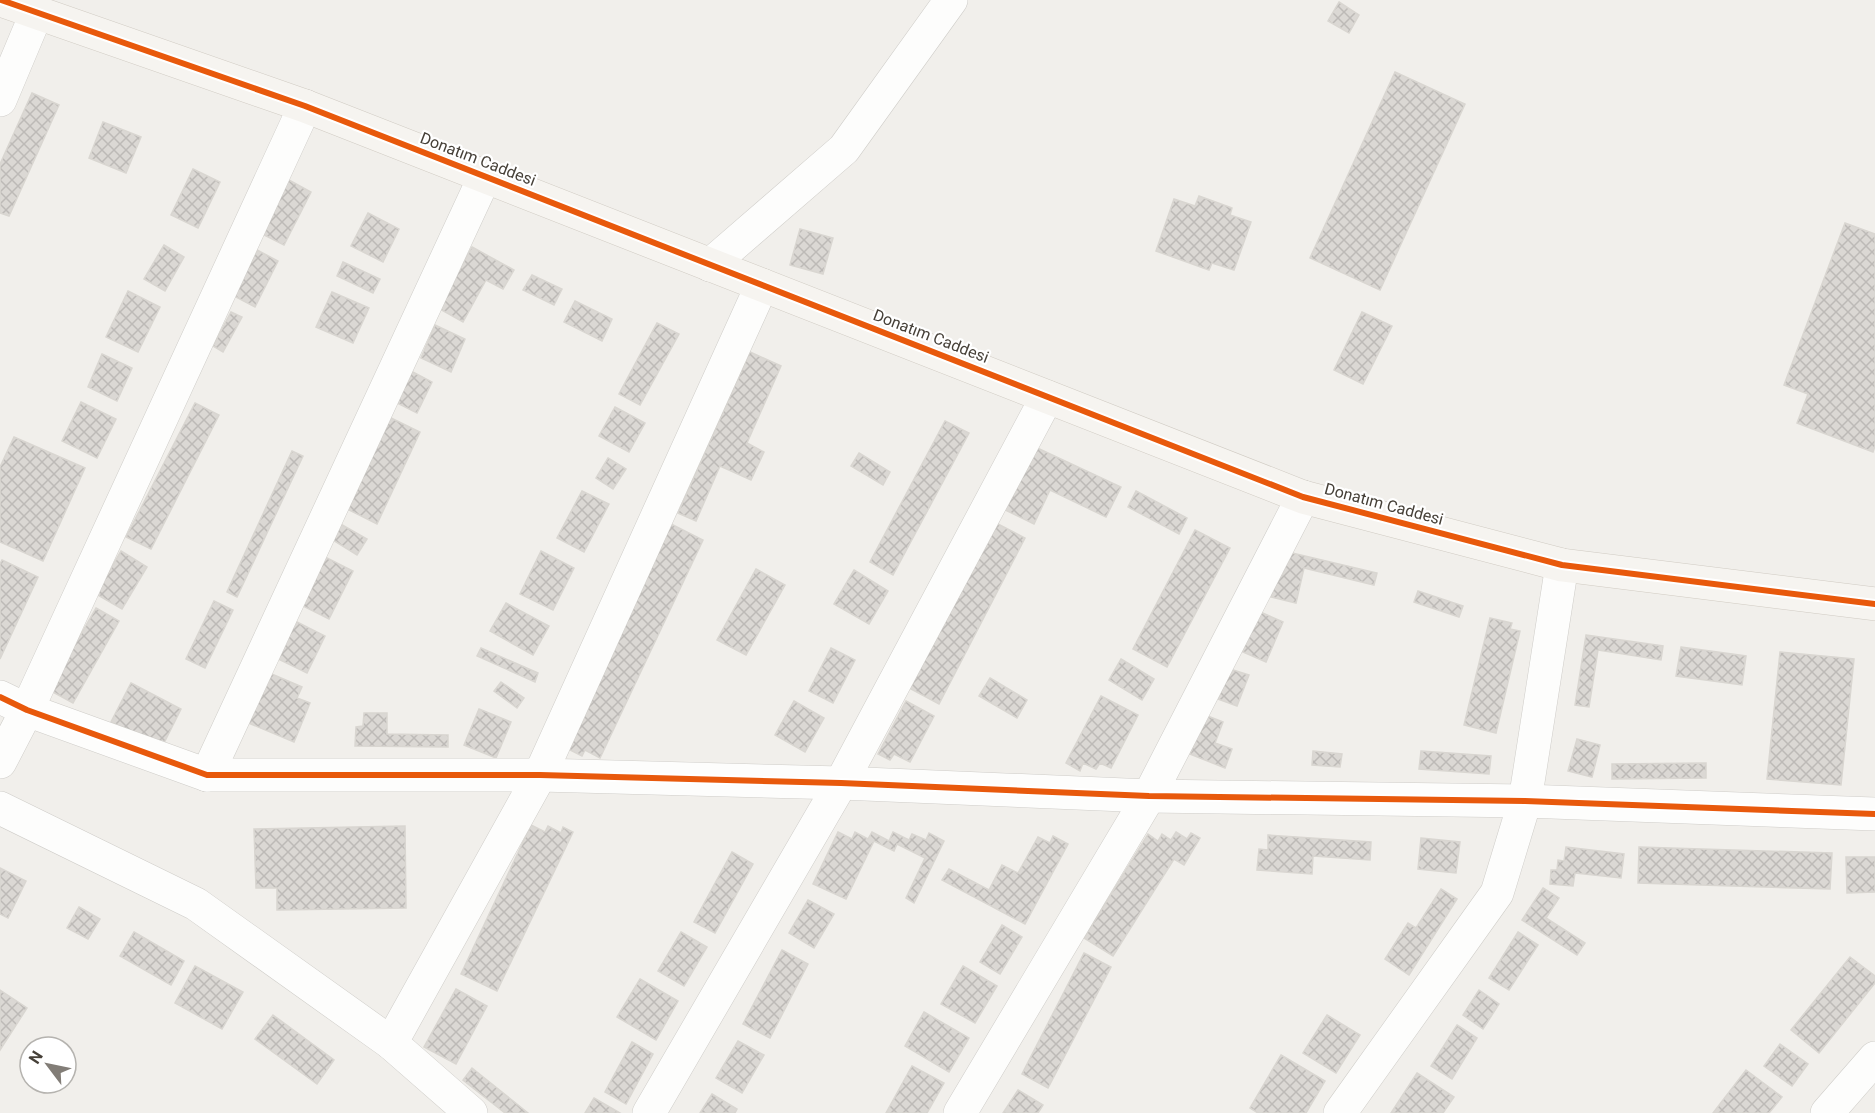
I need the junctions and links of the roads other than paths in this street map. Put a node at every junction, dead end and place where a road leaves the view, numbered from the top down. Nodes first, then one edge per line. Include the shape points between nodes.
1 (1, 0) edge
2 (951, 0) edge
3 (37, 12) junction
4 (0, 100) edge
5 (305, 106) junction
6 (485, 176) junction
7 (710, 265) junction
8 (762, 285) junction
9 (1047, 397) junction
10 (1303, 497) junction
11 (1562, 565) junction
12 (1875, 604) edge
13 (13, 703) edge
14 (0, 762) edge
15 (207, 775) junction
16 (540, 775) junction
17 (841, 783) junction
18 (1149, 796) junction
19 (1525, 801) junction
20 (0, 808) edge
21 (1875, 814) edge
22 (391, 1043) junction
23 (1875, 1058) edge
24 (471, 1113) edge
25 (649, 1113) edge
26 (960, 1113) edge
27 (1340, 1113) edge
28 (1827, 1113) edge

1 - 3 street, Donatım Caddesi
2 - 7 street via 844,149
3 - 4 street
3 - 5 street, Donatım Caddesi
5 - 6 street, Donatım Caddesi
5 - 13 street
6 - 7 street, Donatım Caddesi
6 - 15 street
7 - 8 street, Donatım Caddesi
8 - 9 street, Donatım Caddesi
8 - 16 street
9 - 10 street, Donatım Caddesi
9 - 17 street
10 - 11 street, Donatım Caddesi
10 - 18 street
11 - 12 street, Donatım Caddesi
11 - 19 street
13 - 14 street
13 - 15 street
15 - 16 street
16 - 17 street
16 - 22 street
17 - 18 street
17 - 25 street
18 - 19 street
18 - 26 street
19 - 21 street
19 - 27 street via 1497,893
20 - 22 street via 196,904
22 - 24 street
23 - 28 street

